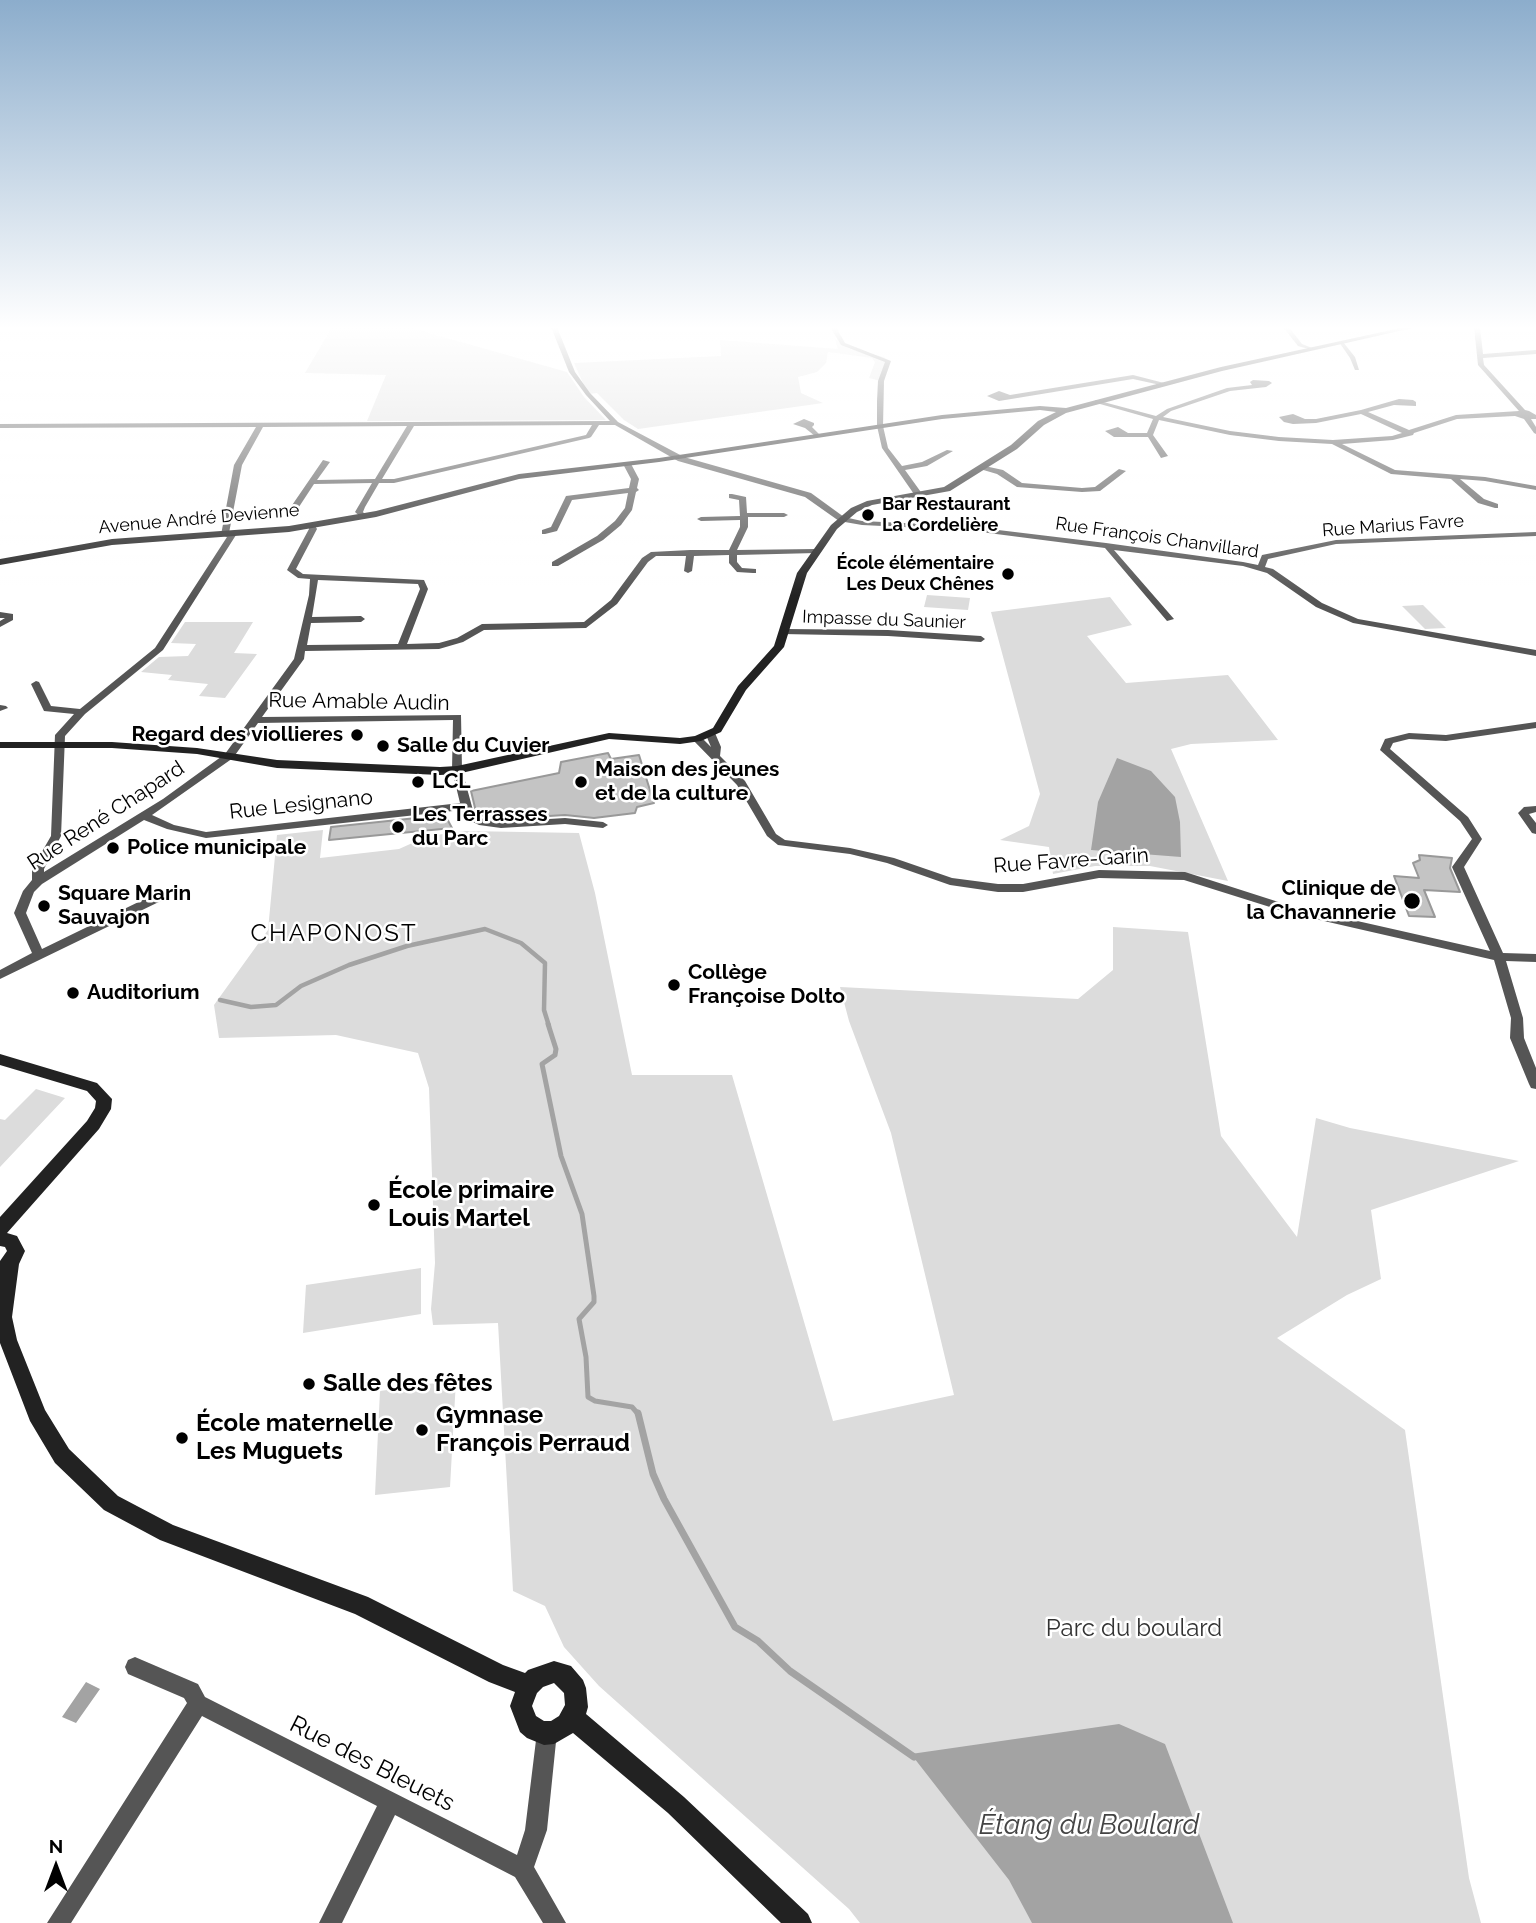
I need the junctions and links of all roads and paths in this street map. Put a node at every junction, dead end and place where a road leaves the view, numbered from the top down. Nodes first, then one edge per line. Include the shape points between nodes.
1 (609, 417) edge
2 (880, 417) edge
3 (945, 417) edge
4 (1053, 417) edge
5 (1152, 417) edge
6 (1331, 417) edge
7 (1372, 417) edge
8 (1462, 417) edge
9 (1157, 418) junction
10 (1304, 421) dead end
11 (261, 424) junction
12 (412, 424) junction
13 (596, 424) junction
14 (616, 424) junction
15 (0, 426) edge
16 (807, 426) dead end
17 (880, 426) junction
18 (1410, 434) junction
19 (817, 435) junction
20 (1126, 435) dead end
21 (1150, 435) junction
22 (1333, 442) junction
23 (948, 451) dead end
24 (1164, 456) dead end
25 (677, 457) junction
26 (326, 462) dead end
27 (627, 464) junction
28 (983, 467) junction
29 (899, 469) junction
30 (1122, 471) dead end
31 (1454, 477) junction
32 (313, 482) junction
33 (376, 482) junction
34 (1536, 488) edge
35 (635, 490) junction
36 (919, 495) junction
37 (732, 496) dead end
38 (1495, 506) dead end
39 (290, 513) dead end
40 (784, 515) dead end
41 (363, 517) junction
42 (744, 517) junction
43 (701, 519) dead end
44 (842, 519) junction
45 (311, 526) junction
46 (545, 533) dead end
47 (1536, 534) edge
48 (228, 535) junction
49 (1106, 545) junction
50 (733, 551) junction
51 (816, 551) junction
52 (690, 552) junction
53 (0, 562) edge
54 (555, 564) dead end
55 (1261, 568) junction
56 (688, 571) dead end
57 (753, 571) dead end
58 (314, 577) junction
59 (0, 615) edge
60 (361, 619) dead end
61 (308, 620) junction
62 (1170, 620) dead end
63 (0, 624) edge
64 (785, 632) junction
65 (981, 639) dead end
66 (401, 647) junction
67 (303, 648) junction
68 (1536, 653) edge
69 (36, 684) dead end
70 (82, 712) junction
71 (254, 720) junction
72 (1536, 725) edge
73 (710, 735) junction
74 (697, 739) junction
75 (59, 744) junction
76 (1, 747) edge
77 (715, 755) junction
78 (229, 756) junction
79 (457, 770) junction
80 (465, 806) junction
81 (1536, 809) edge
82 (144, 816) junction
83 (603, 825) dead end
84 (1536, 831) edge
85 (38, 881) junction
86 (163, 895) dead end
87 (39, 955) junction
88 (1499, 957) junction
89 (1536, 958) edge
90 (0, 975) edge
91 (0, 1059) edge
92 (1536, 1084) edge
93 (20, 1209) junction
94 (0, 1229) edge
95 (7, 1241) edge
96 (5, 1267) edge
97 (1, 1314) edge
98 (135, 1667) dead end
99 (528, 1686) junction
100 (198, 1704) junction
101 (572, 1717) junction
102 (547, 1732) junction
103 (390, 1803) junction
104 (523, 1869) junction
105 (58, 1923) edge
106 (330, 1923) edge
107 (555, 1923) edge
108 (799, 1923) edge

1 - 14 street
2 - 17 street
3 - 17 main road, Avenue André Devienne
4 - 28 main road
5 - 9 street
6 - 10 street
7 - 18 street
8 - 18 street
9 - 21 street
9 - 22 street via 1257,437
11 - 12 street
11 - 15 street
11 - 48 street via 238,465
12 - 13 street
12 - 33 street
13 - 14 street
13 - 33 street via 589,436
14 - 25 street
16 - 19 street
17 - 19 main road, Avenue André Devienne
17 - 29 street via 885,447
18 - 22 street
19 - 25 main road, Avenue André Devienne
20 - 21 street
21 - 24 street
22 - 31 street via 1394,472
23 - 29 street via 924,464
25 - 27 main road, Avenue André Devienne
25 - 44 street via 808,495
26 - 32 street
27 - 35 street
27 - 41 main road, Avenue André Devienne via 508,480
28 - 30 street via 1020,485 1082,490 1097,489
28 - 36 main road via 947,489
29 - 36 street
31 - 34 street
31 - 38 street
32 - 33 street
32 - 39 street
33 - 41 street via 359,509
35 - 46 street via 569,498 554,529
35 - 54 street via 618,523
36 - 44 main road via 870,503
37 - 42 street via 743,499
40 - 42 street
41 - 45 main road, Avenue André Devienne
42 - 43 street
42 - 50 street via 744,531
44 - 49 street, Rue François Chanvillard
44 - 51 main road
45 - 48 main road, Avenue André Devienne
45 - 58 street via 291,570
47 - 55 street, Rue Marius Favre via 1336,542 1265,557
48 - 53 main road, Avenue André Devienne via 112,542
48 - 70 street via 158,650
49 - 55 street, Rue François Chanvillard
49 - 62 street
50 - 51 street
50 - 52 street
50 - 57 street via 733,563 740,570
51 - 64 main road via 802,573
52 - 56 street
52 - 66 street via 649,556 614,602 586,625 489,626 447,645
55 - 68 street, Rue François Chanvillard via 1319,605 1356,621
58 - 61 street
58 - 66 street via 421,582 424,589
59 - 63 street via 9,616
60 - 61 street
61 - 67 street
64 - 65 street, Impasse du Saunier
64 - 73 main road via 779,648 742,688
66 - 67 street
67 - 71 street
69 - 70 street via 47,709
70 - 75 street via 60,735
71 - 78 street
71 - 79 street, Rue Amable Audin via 458,718
72 - 88 street via 1446,737 1409,736 1389,740 1385,750 1464,819 1477,839 1458,867
73 - 74 main road
73 - 77 street
74 - 77 street, Rue Favre-Garin
74 - 79 main road via 609,736
75 - 76 main road
75 - 78 main road
75 - 85 street via 56,836 38,869
77 - 88 street, Rue Favre-Garin via 741,783 772,836 782,843 860,853 950,881 998,888 1099,874 1185,876 1289,909
78 - 79 main road via 277,764
78 - 82 street, Rue René Chapard
79 - 80 street, Rue Amable Audin
80 - 82 street, Rue Lesignano via 206,835
80 - 83 street via 469,816 483,823
81 - 84 street via 1523,813
82 - 85 street, Rue René Chapard
85 - 87 street, Rue René Chapard via 20,913
86 - 87 street
87 - 90 street
88 - 89 street, Rue Favre-Garin
88 - 92 street via 1517,1018 1517,1038
91 - 93 main road via 92,1087 104,1099 93,1125
93 - 94 main road
93 - 95 main road
95 - 96 main road via 16,1251
96 - 97 main road
97 - 99 main road via 37,1415 62,1457 111,1503 167,1533 360,1605
98 - 100 street, Rue des Bleuets via 191,1691
99 - 101 main road via 545,1674 563,1674 575,1688 577,1707
99 - 102 main road via 523,1716 535,1730
100 - 103 street, Rue des Bleuets
100 - 105 street
101 - 102 main road via 561,1729
101 - 108 main road via 676,1805
102 - 104 street via 536,1830
103 - 104 street, Rue des Bleuets
103 - 106 street
104 - 107 street

